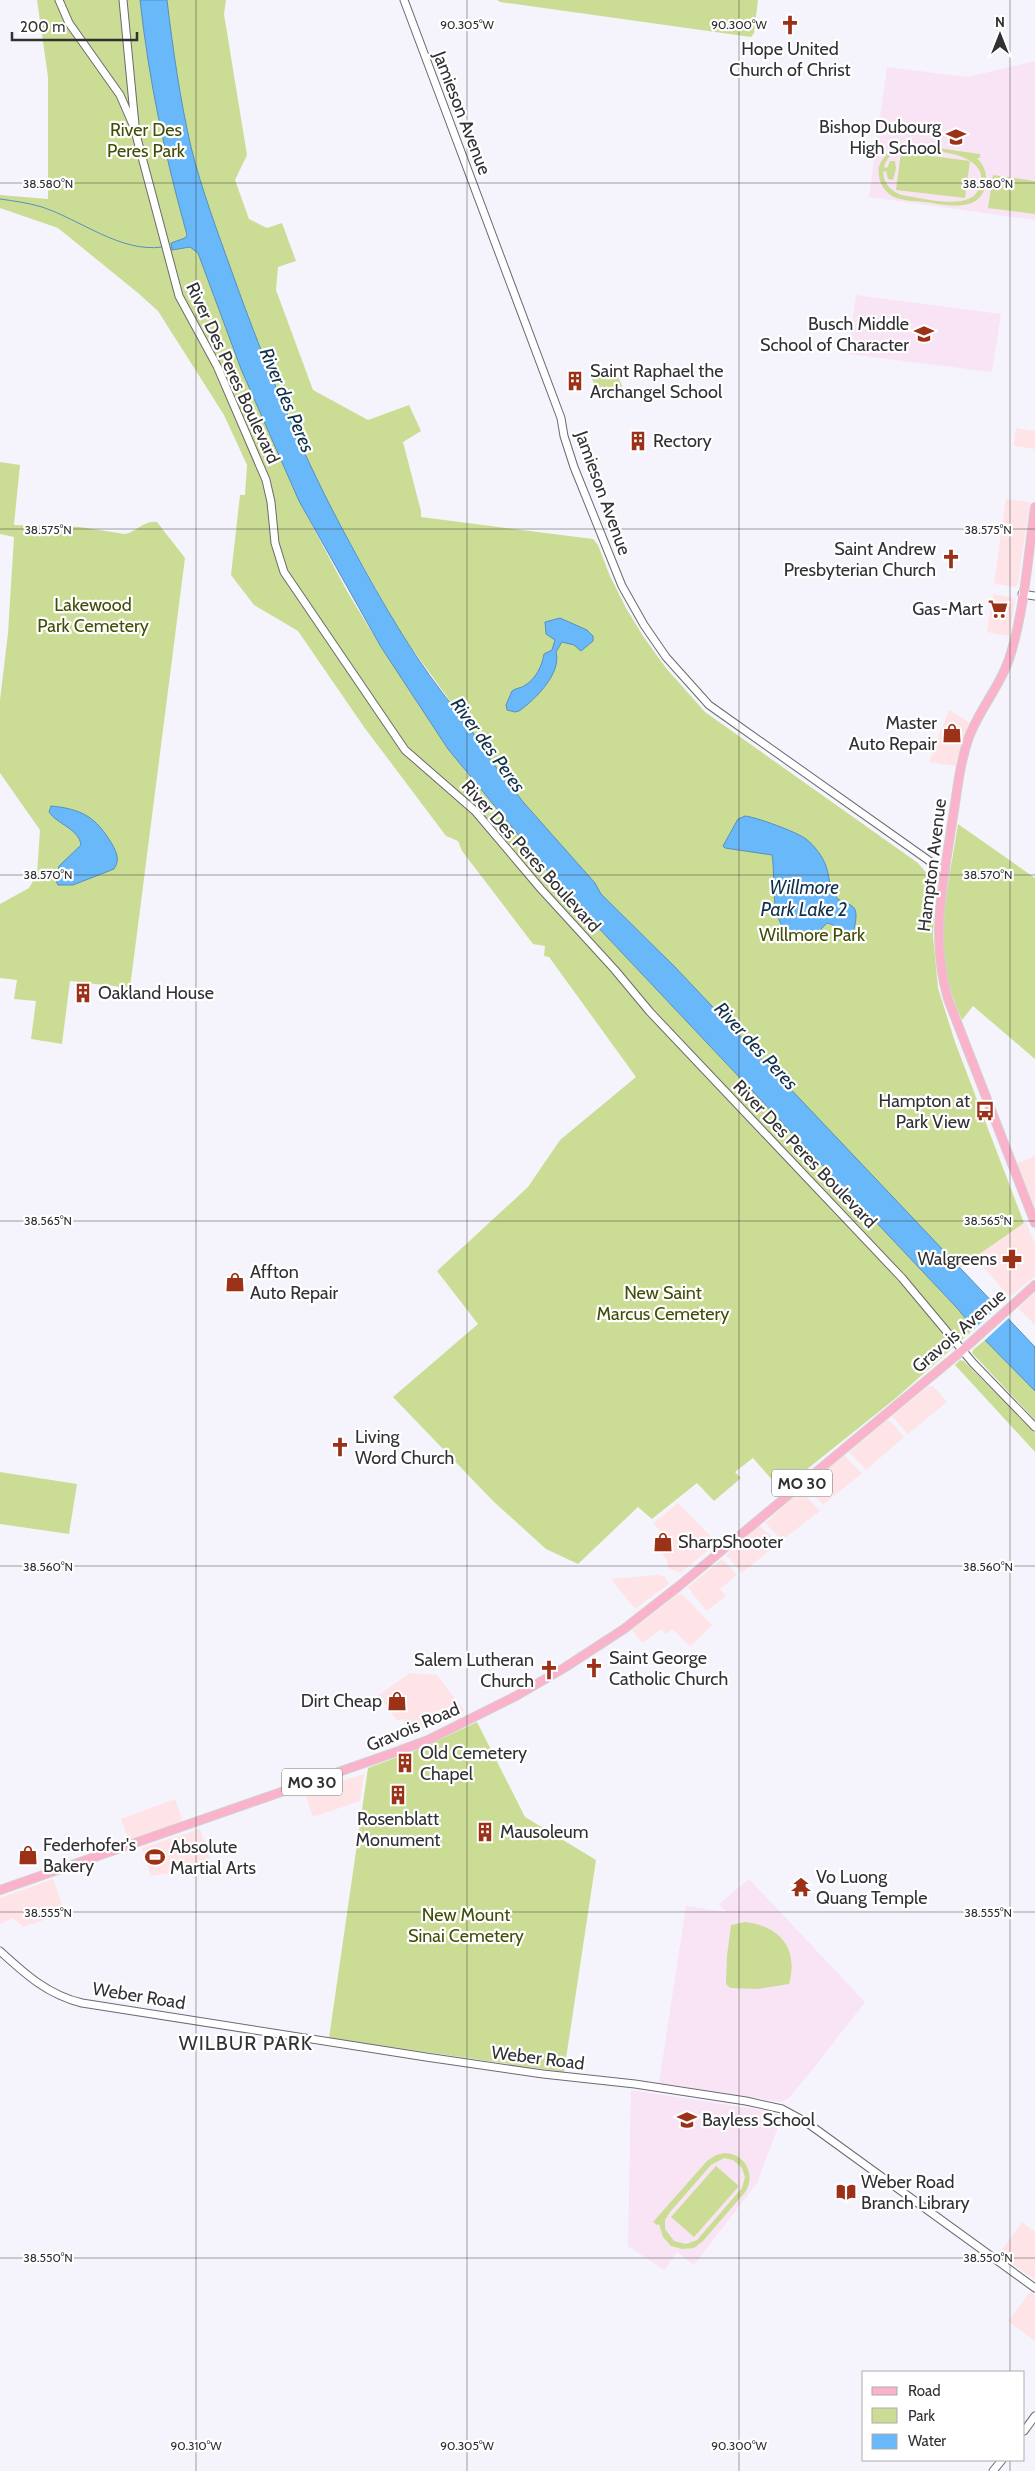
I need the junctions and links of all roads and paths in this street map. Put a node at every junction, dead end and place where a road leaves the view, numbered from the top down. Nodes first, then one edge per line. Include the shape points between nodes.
1 (59, 0) edge
2 (123, 0) edge
3 (404, 0) edge
4 (134, 127) junction
5 (1035, 507) edge
6 (1022, 594) junction
7 (1035, 596) edge
8 (945, 872) junction
9 (1035, 1223) edge
10 (1035, 1285) edge
11 (962, 1350) junction
12 (902, 1400) joint
13 (1035, 1427) edge
14 (0, 1890) edge
15 (0, 1951) edge
16 (1035, 2288) edge
17 (1035, 2416) edge
18 (1025, 2430) edge
19 (1001, 2461) edge
20 (993, 2471) edge

1 - 4 main road, River Des Peres Boulevard via 69,23 120,95
2 - 4 main road, River Des Peres Boulevard
3 - 8 main road, Jamieson Avenue via 561,418 578,476 622,586 644,625 666,657 709,705
4 - 11 main road, River Des Peres Boulevard via 181,302 220,373 264,475 271,502 276,549 284,572 396,738 415,760 475,811 650,1012 896,1271
5 - 6 main road, Hampton Avenue
6 - 7 main road
6 - 8 main road, Hampton Avenue via 1008,664 966,744
8 - 9 main road, Hampton Avenue via 938,933 941,974 951,1008
10 - 11 main road, Gravois Avenue / MO 30
11 - 12 main road, Gravois Avenue / MO 30
11 - 13 main road, River Des Peres Boulevard
12 - 14 main road, Gravois Road / MO 30 via 643,1614 609,1640 531,1688 403,1749
15 - 16 main road, Weber Road via 43,1988 82,2003 493,2068 666,2089 782,2109 814,2128
17 - 18 main road
19 - 20 main road

